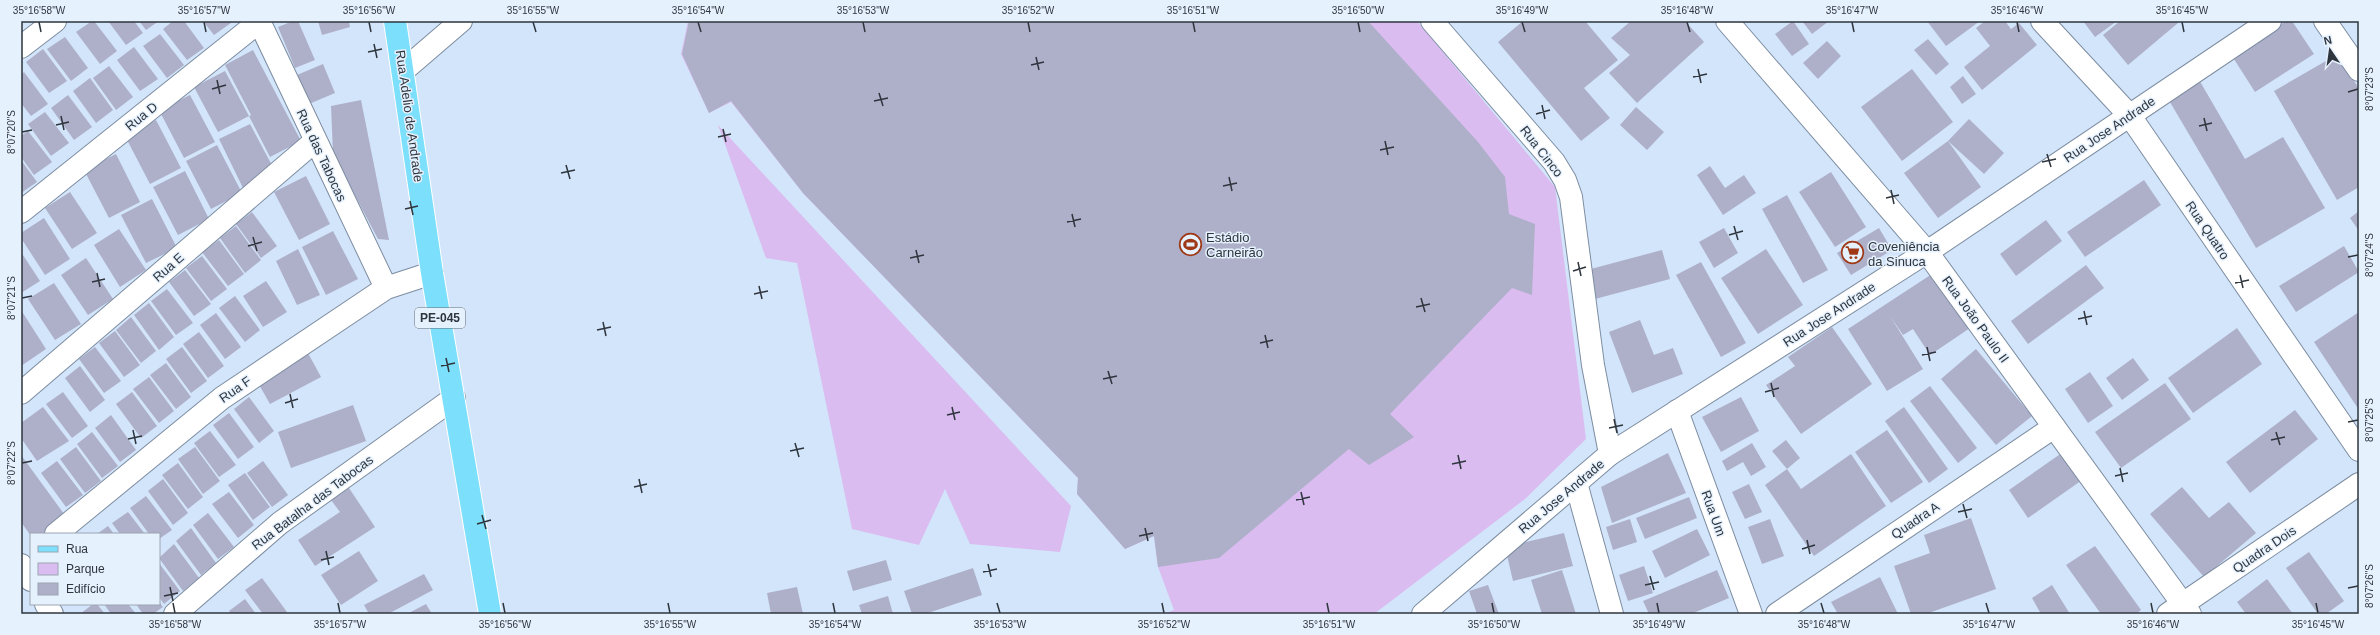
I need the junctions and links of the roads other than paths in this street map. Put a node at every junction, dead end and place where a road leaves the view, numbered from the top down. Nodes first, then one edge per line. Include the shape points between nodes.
1 (55, 21) edge
2 (260, 21) edge
3 (395, 21) edge
4 (461, 21) edge
5 (1432, 21) edge
6 (1726, 21) edge
7 (2042, 21) edge
8 (2270, 21) edge
9 (2325, 21) edge
10 (21, 47) edge
11 (404, 70) junction
12 (2359, 70) edge
13 (2130, 116) junction
14 (316, 141) junction
15 (21, 212) edge
16 (1927, 252) junction
17 (432, 273) junction
18 (386, 288) junction
19 (21, 393) edge
20 (454, 398) junction
21 (1677, 411) junction
22 (2054, 427) junction
23 (2359, 450) edge
24 (1610, 454) junction
25 (1576, 483) junction
26 (2359, 484) edge
27 (57, 533) edge
28 (30, 556) edge
29 (21, 564) edge
30 (30, 578) edge
31 (47, 605) edge
32 (2181, 611) edge
33 (52, 614) edge
34 (175, 614) edge
35 (490, 614) edge
36 (1423, 614) edge
37 (1612, 614) edge
38 (1752, 614) edge
39 (1777, 614) edge

1 - 10 street
2 - 14 street, Rua das Tabocas
2 - 15 street, Rua D
3 - 11 main road, Rua Adelio de Andrade / PE-045
4 - 11 street
5 - 24 street, Rua Cinco via 1554,162 1565,180 1571,197 1593,365
6 - 16 street, Rua João Paulo II
7 - 13 street, Rua Quatro
8 - 13 street, Rua Jose Andrade
9 - 12 street
11 - 17 main road, Rua Adelio de Andrade / PE-045
13 - 16 street, Rua Jose Andrade
13 - 23 street, Rua Quatro
14 - 18 street, Rua das Tabocas
14 - 19 street, Rua E
16 - 21 street, Rua Jose Andrade
16 - 22 street, Rua João Paulo II
17 - 18 street, Rua F
17 - 20 main road, Rua Adelio de Andrade / PE-045
18 - 27 street, Rua F via 222,398
20 - 34 street, Rua Batalha das Tabocas via 280,523
20 - 35 main road, Rua Adelio de Andrade / PE-045
21 - 24 street, Rua Jose Andrade
21 - 38 street, Rua Um
22 - 32 street, Rua João Paulo II
22 - 39 street, Quadra A
24 - 25 street, Rua Jose Andrade
25 - 36 street, Rua Jose Andrade
25 - 37 street
26 - 32 street, Quadra Dois
28 - 29 street
29 - 30 street
31 - 33 street

